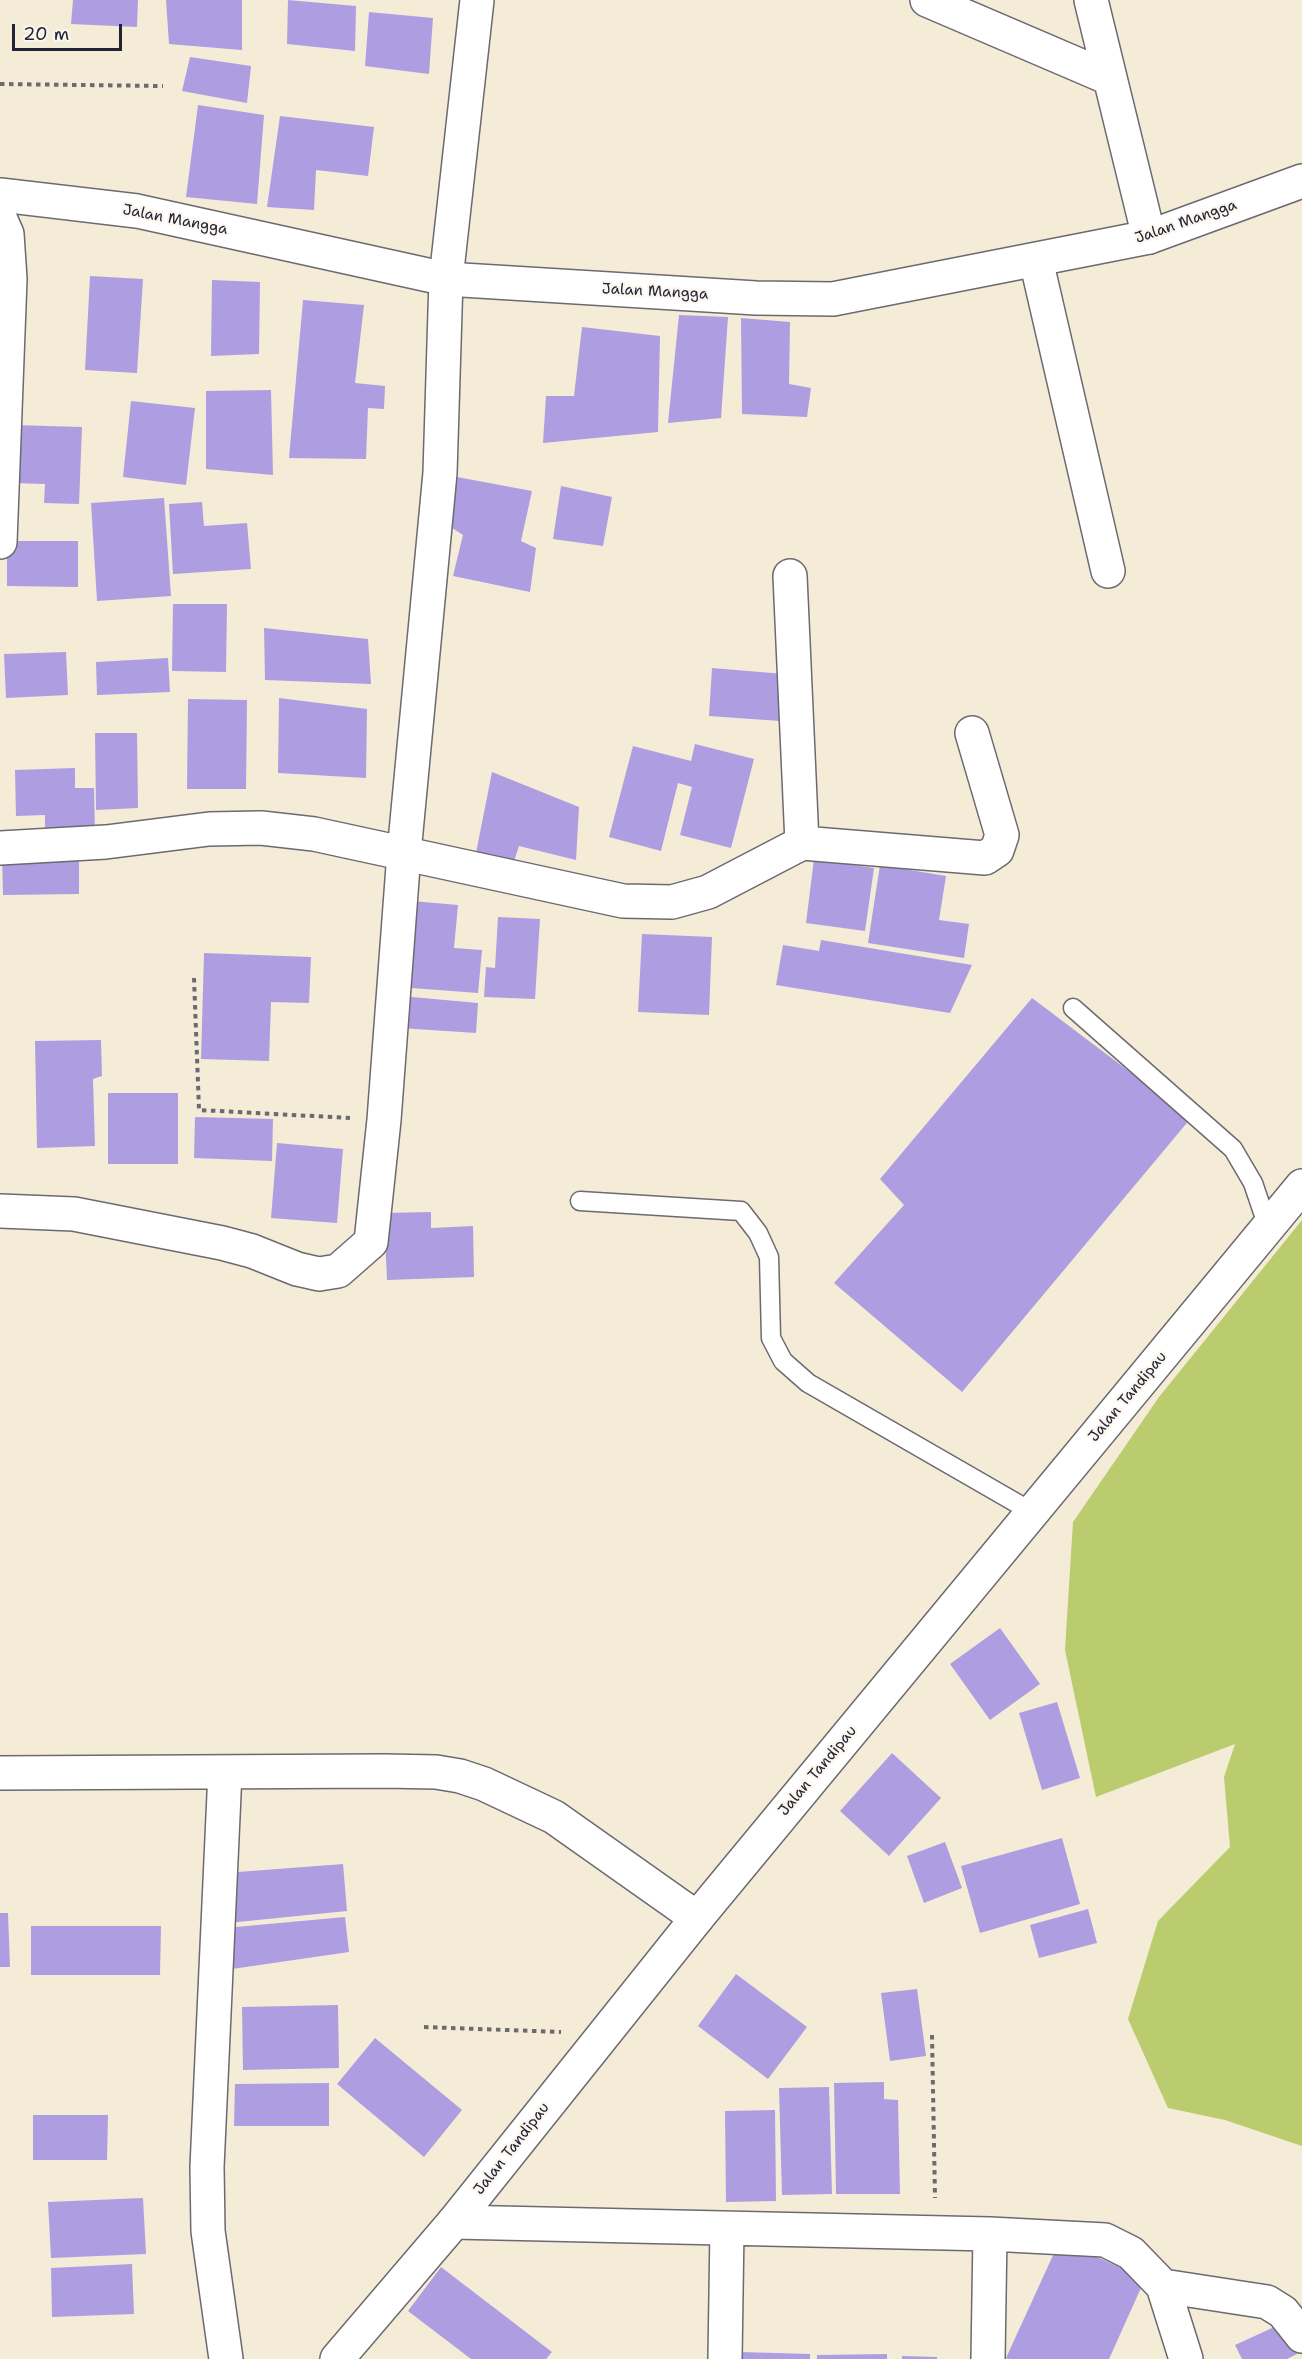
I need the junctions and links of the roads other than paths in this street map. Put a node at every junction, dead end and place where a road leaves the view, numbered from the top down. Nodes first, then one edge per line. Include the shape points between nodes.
1 (477, 0) edge
2 (927, 0) edge
3 (1090, 0) edge
4 (1109, 78) junction
5 (1302, 181) edge
6 (0, 195) edge
7 (0, 218) edge
8 (1149, 237) junction
9 (1036, 260) junction
10 (446, 279) junction
11 (0, 542) edge
12 (1107, 571) dead end
13 (790, 576) dead end
14 (972, 733) dead end
15 (802, 843) junction
16 (0, 848) edge
17 (404, 854) junction
18 (1072, 1008) dead end
19 (1302, 1186) edge
20 (580, 1201) dead end
21 (0, 1211) edge
22 (1268, 1227) junction
23 (1032, 1512) junction
24 (225, 1772) junction
25 (0, 1773) edge
26 (697, 1918) junction
27 (454, 2222) junction
28 (727, 2229) junction
29 (990, 2234) junction
30 (1163, 2286) junction
31 (1302, 2336) edge
32 (226, 2359) edge
33 (337, 2359) edge
34 (724, 2359) edge
35 (988, 2359) edge
36 (1186, 2359) edge

1 - 10 street
2 - 4 street
3 - 4 street
4 - 8 street
5 - 8 street, Jalan Mangga
6 - 10 street, Jalan Mangga via 136,211
7 - 11 street via 7,234 10,279
8 - 9 street, Jalan Mangga
9 - 10 street, Jalan Mangga via 832,299
9 - 12 street
10 - 17 street via 440,472
13 - 15 street
14 - 15 street via 1002,835 998,850 985,858
15 - 17 street via 708,892 672,902 623,901
16 - 17 street via 261,828 314,834
17 - 21 street via 371,1242 334,1273 309,1272 222,1243 74,1214
18 - 22 lane via 1233,1149 1252,1182
19 - 22 street, Jalan Tandipau
20 - 23 lane via 741,1212 758,1233 769,1257 771,1338 783,1361 808,1383
22 - 23 street, Jalan Tandipau
23 - 26 street, Jalan Tandipau
24 - 25 street
24 - 26 street via 384,1771 460,1776 554,1817
24 - 32 street via 207,2167 208,2230
26 - 27 street, Jalan Tandipau
27 - 28 street
27 - 33 street, Jalan Tandipau
28 - 29 street
28 - 34 street
29 - 30 street via 1105,2240 1131,2253
29 - 35 street
30 - 31 street via 1267,2302 1283,2312
30 - 36 street

